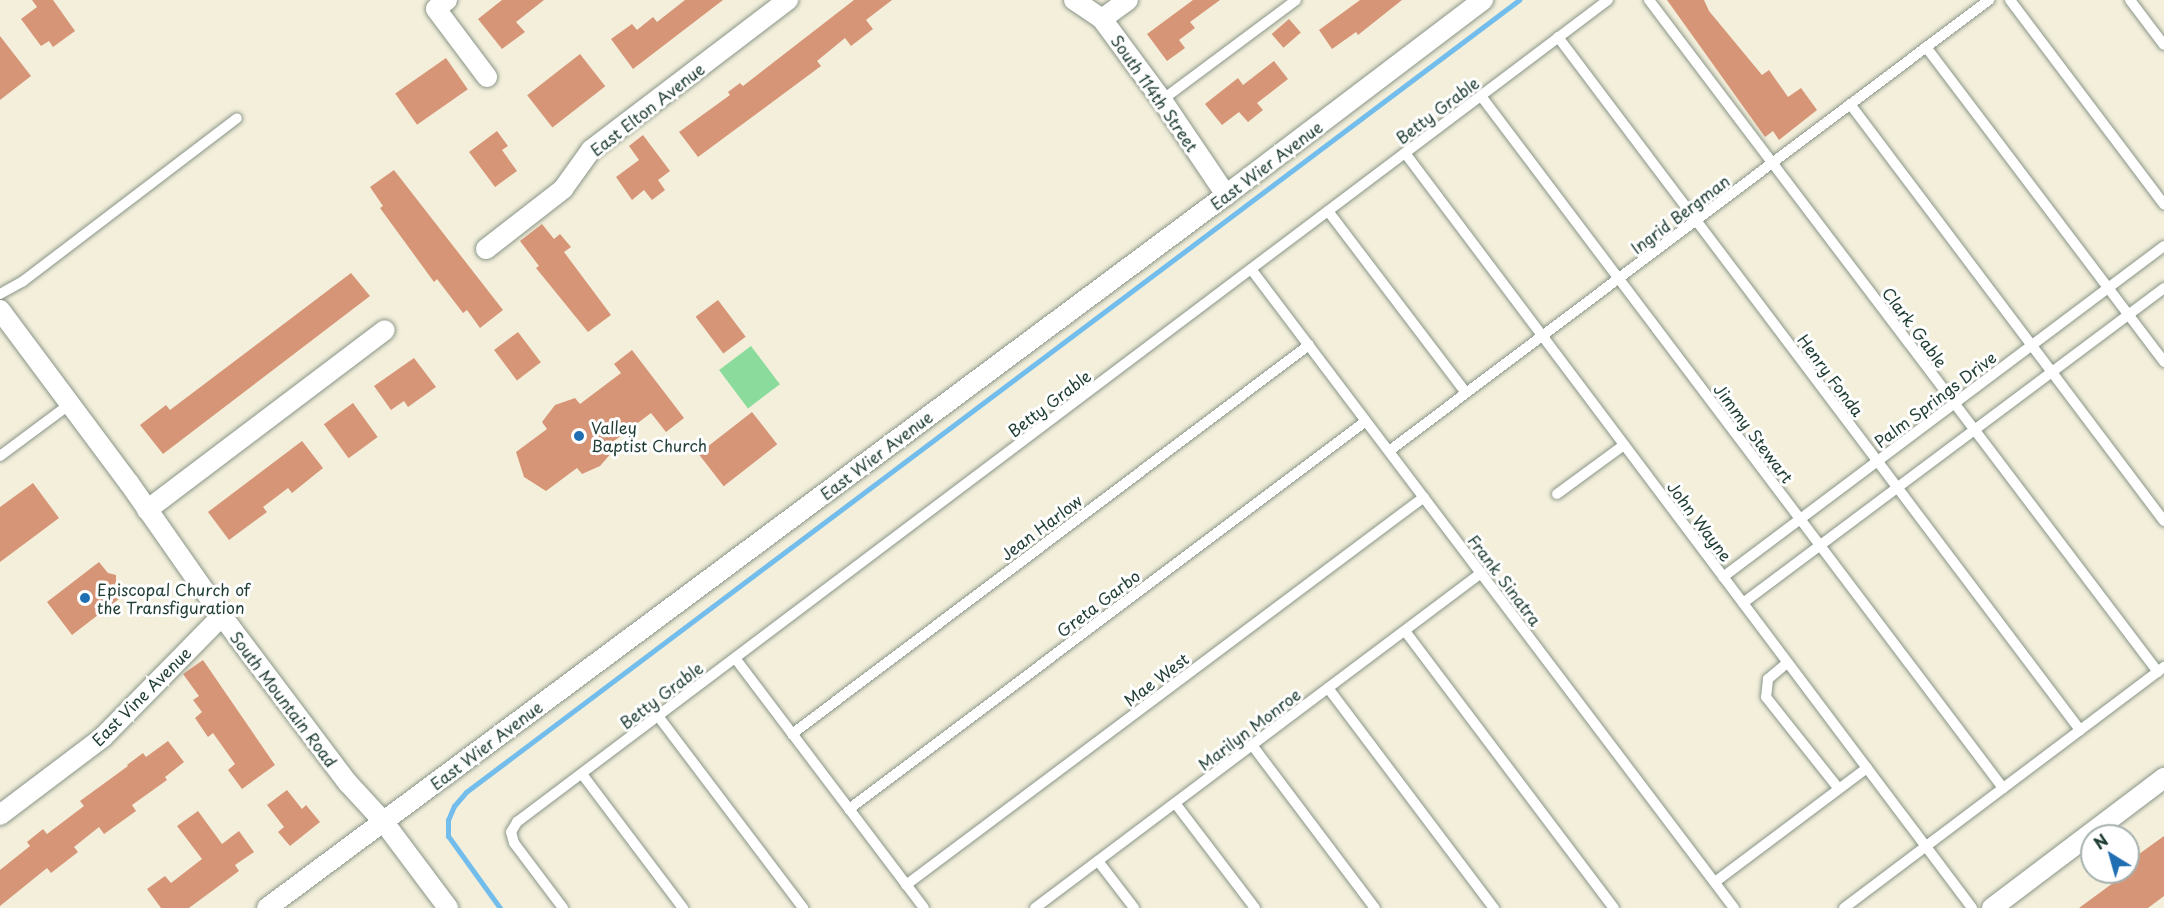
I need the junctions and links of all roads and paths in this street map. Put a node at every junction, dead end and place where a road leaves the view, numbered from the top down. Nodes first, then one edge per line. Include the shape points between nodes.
1 (788, 0) edge
2 (1074, 0) edge
3 (1128, 0) edge
4 (1296, 0) edge
5 (1483, 0) edge
6 (1608, 0) edge
7 (1649, 0) edge
8 (1989, 0) edge
9 (2010, 0) edge
10 (2130, 0) edge
11 (441, 4) edge
12 (1102, 19) junction
13 (1558, 37) junction
14 (2164, 45) edge
15 (1926, 47) junction
16 (487, 77) dead end
17 (1481, 96) junction
18 (1162, 100) junction
19 (1850, 104) junction
20 (237, 118) dead end
21 (1405, 153) junction
22 (1772, 163) junction
23 (1227, 195) junction
24 (2164, 204) edge
25 (1328, 211) junction
26 (1696, 220) junction
27 (2164, 246) edge
28 (486, 249) dead end
29 (1251, 269) junction
30 (1619, 278) junction
31 (2108, 288) junction
32 (2164, 288) edge
33 (0, 294) edge
34 (0, 310) edge
35 (2128, 315) junction
36 (385, 330) dead end
37 (1542, 336) junction
38 (1309, 345) junction
39 (2032, 345) junction
40 (2164, 362) edge
41 (2052, 372) junction
42 (1466, 393) junction
43 (70, 404) junction
44 (1954, 404) junction
45 (1366, 421) junction
46 (1975, 430) junction
47 (1624, 445) junction
48 (1389, 452) junction
49 (0, 456) edge
50 (1878, 461) junction
51 (1898, 488) junction
52 (1557, 494) dead end
53 (1424, 497) junction
54 (147, 510) junction
55 (1800, 519) junction
56 (2164, 521) edge
57 (1821, 546) junction
58 (1481, 573) junction
59 (1723, 577) junction
60 (1743, 603) junction
61 (222, 616) junction
62 (1405, 631) junction
63 (735, 658) junction
64 (1787, 663) junction
65 (2161, 670) edge
66 (1328, 688) junction
67 (658, 716) junction
68 (2080, 730) junction
69 (792, 734) junction
70 (1252, 745) junction
71 (1867, 768) junction
72 (582, 774) junction
73 (2164, 778) edge
74 (2003, 788) junction
75 (1839, 789) junction
76 (1175, 803) junction
77 (849, 809) junction
78 (0, 815) edge
79 (382, 821) junction
80 (1925, 846) junction
81 (1098, 861) junction
82 (1715, 882) junction
83 (906, 885) junction
84 (267, 908) edge
85 (448, 908) edge
86 (563, 908) edge
87 (683, 908) edge
88 (803, 908) edge
89 (924, 908) edge
90 (1035, 908) edge
91 (1134, 908) edge
92 (1255, 908) edge
93 (1375, 908) edge
94 (1494, 908) edge
95 (1614, 908) edge
96 (1734, 908) edge
97 (1844, 908) edge
98 (1972, 908) edge
99 (1992, 908) edge

1 - 28 street, East Elton Avenue via 591,150 563,189
2 - 12 street, South 114th Street
3 - 12 street
4 - 18 lane
5 - 23 street, East Wier Avenue
6 - 13 lane, Betty Grable
7 - 22 lane, Clark Gable
8 - 15 lane, Ingrid Bergman
9 - 24 lane
10 - 14 lane
11 - 16 street
12 - 18 street, South 114th Street
13 - 17 lane, Betty Grable
13 - 26 lane, Henry Fonda
15 - 19 lane, Ingrid Bergman
15 - 31 lane
17 - 21 lane, Betty Grable
17 - 30 lane, Jimmy Stewart
18 - 23 street, South 114th Street
19 - 22 lane, Ingrid Bergman
19 - 39 lane
20 - 33 lane via 22,282
21 - 25 lane, Betty Grable
21 - 37 lane, John Wayne
22 - 26 lane, Ingrid Bergman
22 - 44 lane, Clark Gable
23 - 79 street, East Wier Avenue
25 - 29 lane, Betty Grable
25 - 42 lane
26 - 30 lane, Ingrid Bergman
26 - 50 lane, Henry Fonda
27 - 31 lane, Palm Springs Drive
29 - 38 lane, Frank Sinatra
29 - 63 lane, Betty Grable
30 - 37 lane, Ingrid Bergman
30 - 55 lane, Jimmy Stewart
31 - 35 lane
31 - 39 lane, Palm Springs Drive
32 - 35 lane
34 - 43 street, South Mountain Road
35 - 40 lane
35 - 41 lane
36 - 54 street
37 - 42 lane, Ingrid Bergman
37 - 47 lane, John Wayne
38 - 45 lane, Frank Sinatra
38 - 69 lane, Jean Harlow
39 - 41 lane
39 - 44 lane, Palm Springs Drive
41 - 46 lane
41 - 56 lane
42 - 48 lane, Ingrid Bergman
43 - 49 lane
43 - 54 street, South Mountain Road
44 - 46 lane, Clark Gable
44 - 50 lane, Palm Springs Drive
45 - 48 lane, Frank Sinatra
45 - 77 lane, Greta Garbo
46 - 51 lane
46 - 65 lane, Clark Gable
47 - 52 lane
47 - 59 lane, John Wayne
48 - 53 lane, Frank Sinatra
50 - 51 lane, Henry Fonda
50 - 55 lane, Palm Springs Drive
51 - 57 lane
51 - 68 lane, Henry Fonda
53 - 58 lane, Frank Sinatra
53 - 83 lane, Mae West
54 - 61 street, South Mountain Road
55 - 57 lane, Jimmy Stewart
55 - 59 lane, Palm Springs Drive
57 - 60 lane
57 - 74 lane, Jimmy Stewart
58 - 62 lane, Marilyn Monroe
58 - 82 lane, Frank Sinatra
59 - 60 lane, John Wayne
60 - 64 lane, John Wayne
61 - 78 street, East Vine Avenue via 103,736
61 - 79 street, South Mountain Road via 348,783
62 - 66 lane, Marilyn Monroe
62 - 95 lane
63 - 67 lane, Betty Grable
63 - 69 lane
64 - 71 lane, John Wayne
64 - 75 lane via 1768,679 1767,697
65 - 68 lane
66 - 70 lane, Marilyn Monroe
66 - 94 lane
67 - 72 lane, Betty Grable
67 - 88 lane
68 - 74 lane
69 - 77 lane
70 - 76 lane, Marilyn Monroe
70 - 93 lane
71 - 75 lane
71 - 80 lane, John Wayne
72 - 86 lane, Betty Grable via 517,822 511,832 514,843
72 - 87 lane
73 - 99 street
74 - 80 lane
75 - 82 lane
76 - 81 lane, Marilyn Monroe
76 - 92 lane
77 - 83 lane
79 - 84 street, East Wier Avenue
79 - 85 street, South Mountain Road
80 - 97 lane
80 - 98 lane, John Wayne
81 - 90 lane, Marilyn Monroe
81 - 91 lane
82 - 96 lane, Frank Sinatra
83 - 89 lane

